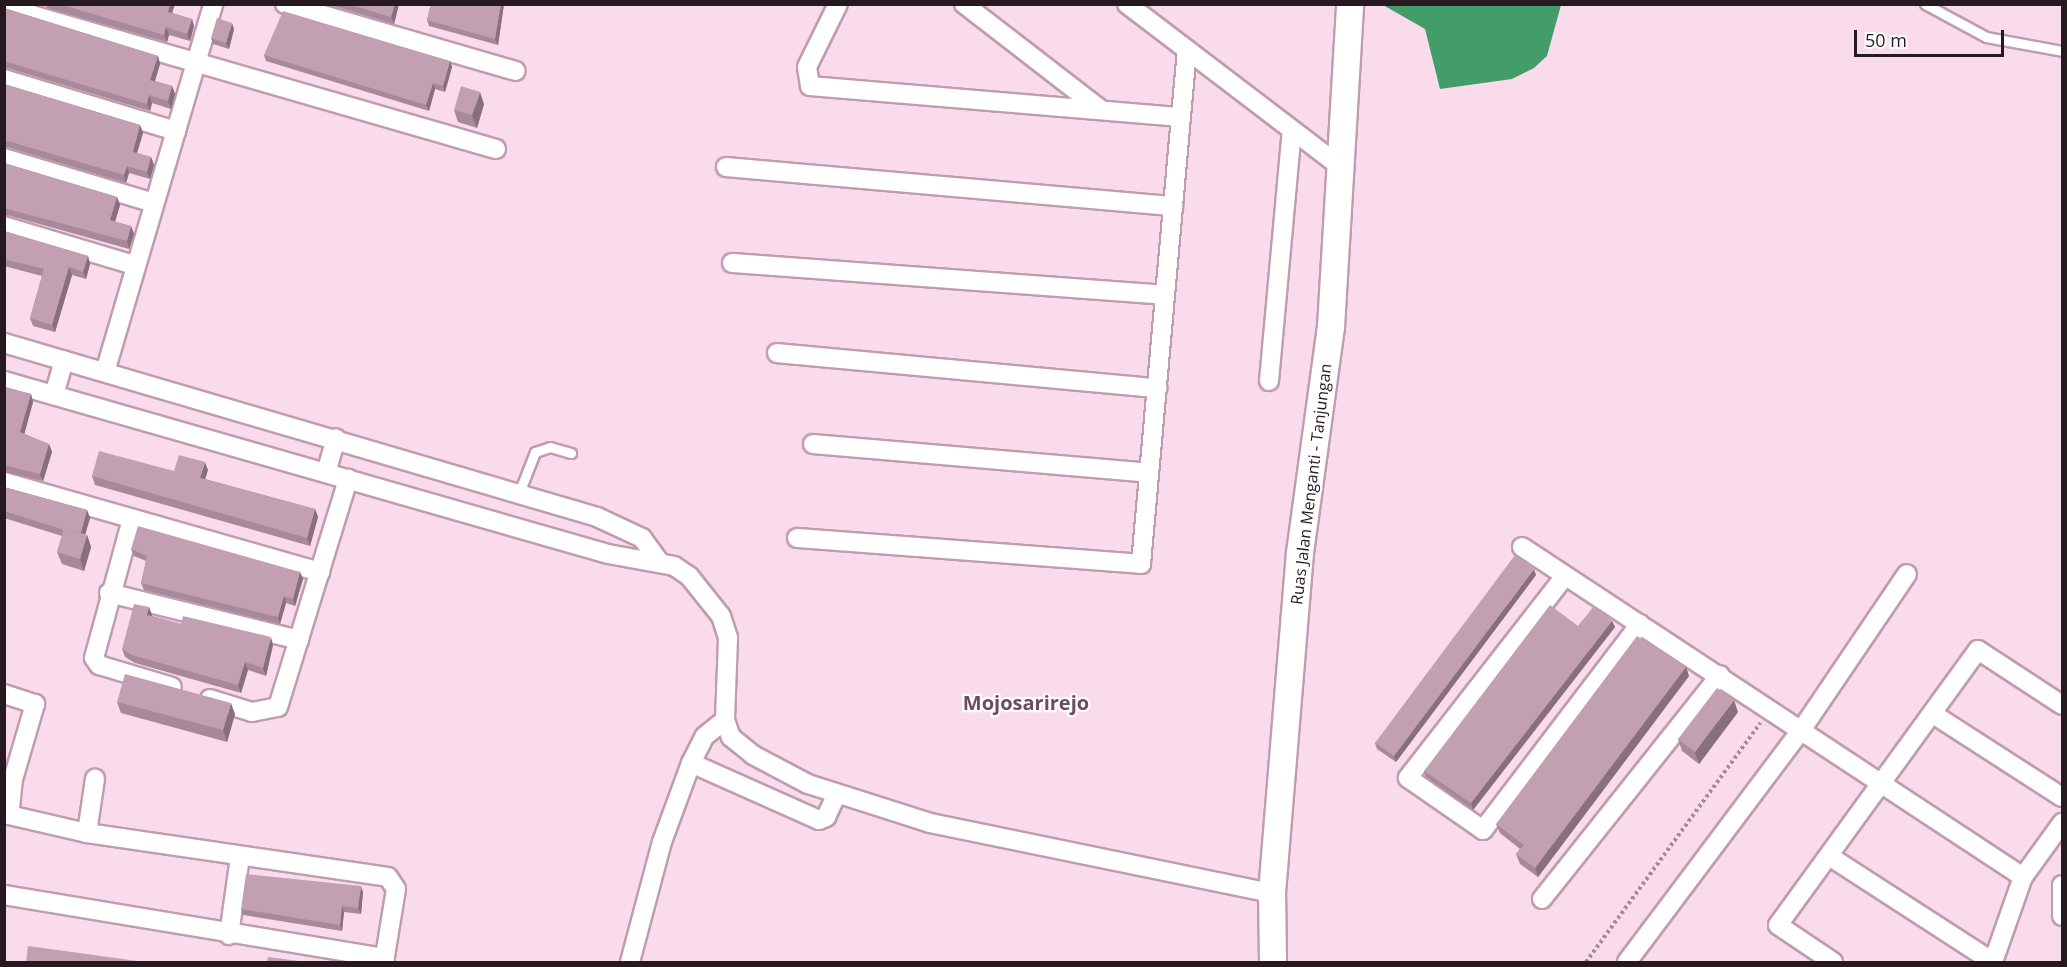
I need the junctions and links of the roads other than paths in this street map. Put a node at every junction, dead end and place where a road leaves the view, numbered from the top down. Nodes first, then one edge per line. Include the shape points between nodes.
1 (213, 4) edge
2 (285, 4) edge
3 (838, 4) edge
4 (1127, 4) edge
5 (1350, 4) edge
6 (1925, 4) edge
7 (964, 5) edge
8 (4, 7) edge
9 (1187, 50) junction
10 (2062, 51) edge
11 (198, 61) junction
12 (515, 71) dead end
13 (4, 79) edge
14 (1100, 109) junction
15 (1181, 117) junction
16 (1292, 130) junction
17 (176, 131) junction
18 (496, 149) dead end
19 (4, 158) edge
20 (726, 167) dead end
21 (1341, 167) junction
22 (154, 203) junction
23 (1173, 206) junction
24 (4, 226) edge
25 (732, 263) dead end
26 (134, 265) junction
27 (1165, 295) junction
28 (4, 343) edge
29 (777, 353) dead end
30 (64, 360) junction
31 (105, 372) junction
32 (4, 381) edge
33 (1269, 381) dead end
34 (1157, 388) junction
35 (54, 395) junction
36 (336, 438) junction
37 (813, 444) dead end
38 (571, 453) dead end
39 (326, 473) junction
40 (1149, 473) junction
41 (348, 479) junction
42 (4, 482) edge
43 (519, 493) junction
44 (132, 519) junction
45 (797, 538) dead end
46 (1522, 547) dead end
47 (658, 560) junction
48 (320, 572) junction
49 (1907, 574) dead end
50 (1565, 576) junction
51 (109, 593) junction
52 (1640, 624) junction
53 (299, 640) junction
54 (1720, 675) junction
55 (4, 694) edge
56 (2062, 705) edge
57 (1933, 714) junction
58 (725, 720) junction
59 (1802, 729) junction
60 (691, 763) junction
61 (9, 778) edge
62 (95, 779) dead end
63 (1883, 784) junction
64 (837, 793) junction
65 (2062, 797) edge
66 (2062, 823) edge
67 (87, 833) junction
68 (1829, 856) junction
69 (240, 857) junction
70 (2023, 877) junction
71 (2062, 885) edge
72 (1272, 893) junction
73 (4, 895) edge
74 (1542, 899) dead end
75 (2062, 916) edge
76 (229, 934) junction
77 (384, 960) edge
78 (630, 963) edge
79 (1273, 963) edge
80 (1627, 963) edge
81 (1833, 963) edge
82 (1993, 963) edge

1 - 11 street
2 - 12 street
3 - 14 street via 807,67 810,86
4 - 9 street
5 - 21 main road, Ruas Jalan Menganti - Tanjungan
6 - 10 lane via 1986,37
7 - 14 street
8 - 11 street
9 - 15 street
9 - 16 street
11 - 17 street
11 - 18 street
13 - 17 street
14 - 15 street
15 - 23 street
16 - 21 street
16 - 33 street
17 - 22 street
19 - 22 street
20 - 23 street
21 - 72 main road, Ruas Jalan Menganti - Tanjungan via 1331,327 1300,554
22 - 26 street
23 - 27 street
24 - 26 street
25 - 27 street
26 - 31 street
27 - 34 street
28 - 30 street
29 - 34 street
30 - 31 street
30 - 35 street
31 - 36 street
32 - 35 street
34 - 40 street
35 - 39 street
36 - 39 street
36 - 43 street
37 - 40 street
38 - 43 lane via 550,447 535,452
39 - 41 street
40 - 45 street via 1141,564
41 - 47 street via 616,556
41 - 48 street
42 - 44 street
43 - 47 street via 642,538
44 - 48 street
44 - 51 street
46 - 50 street
47 - 58 street via 689,576 721,616 729,661
48 - 53 street
49 - 59 street
50 - 52 street
50 - 52 street via 1408,778 1483,830
51 - 53 street
51 - 53 street via 95,647 99,665 252,712 278,707
52 - 54 street
54 - 59 street
54 - 74 street
55 - 61 street via 35,704
56 - 57 street via 1978,650
57 - 63 street
57 - 65 street
58 - 60 street via 705,736
58 - 64 street via 731,737 753,755
59 - 63 street
59 - 80 street
60 - 64 street via 819,820 826,817
60 - 78 street via 662,842
61 - 67 street via 9,815
62 - 67 street
63 - 68 street
63 - 70 street
64 - 72 street via 930,823
66 - 70 street
67 - 69 street
68 - 81 street via 1778,925
68 - 82 street
69 - 76 street
69 - 77 street via 388,877 396,889
70 - 82 street
71 - 75 street
72 - 79 main road, Ruas Jalan Menganti - Tanjungan
73 - 76 street
76 - 77 street

